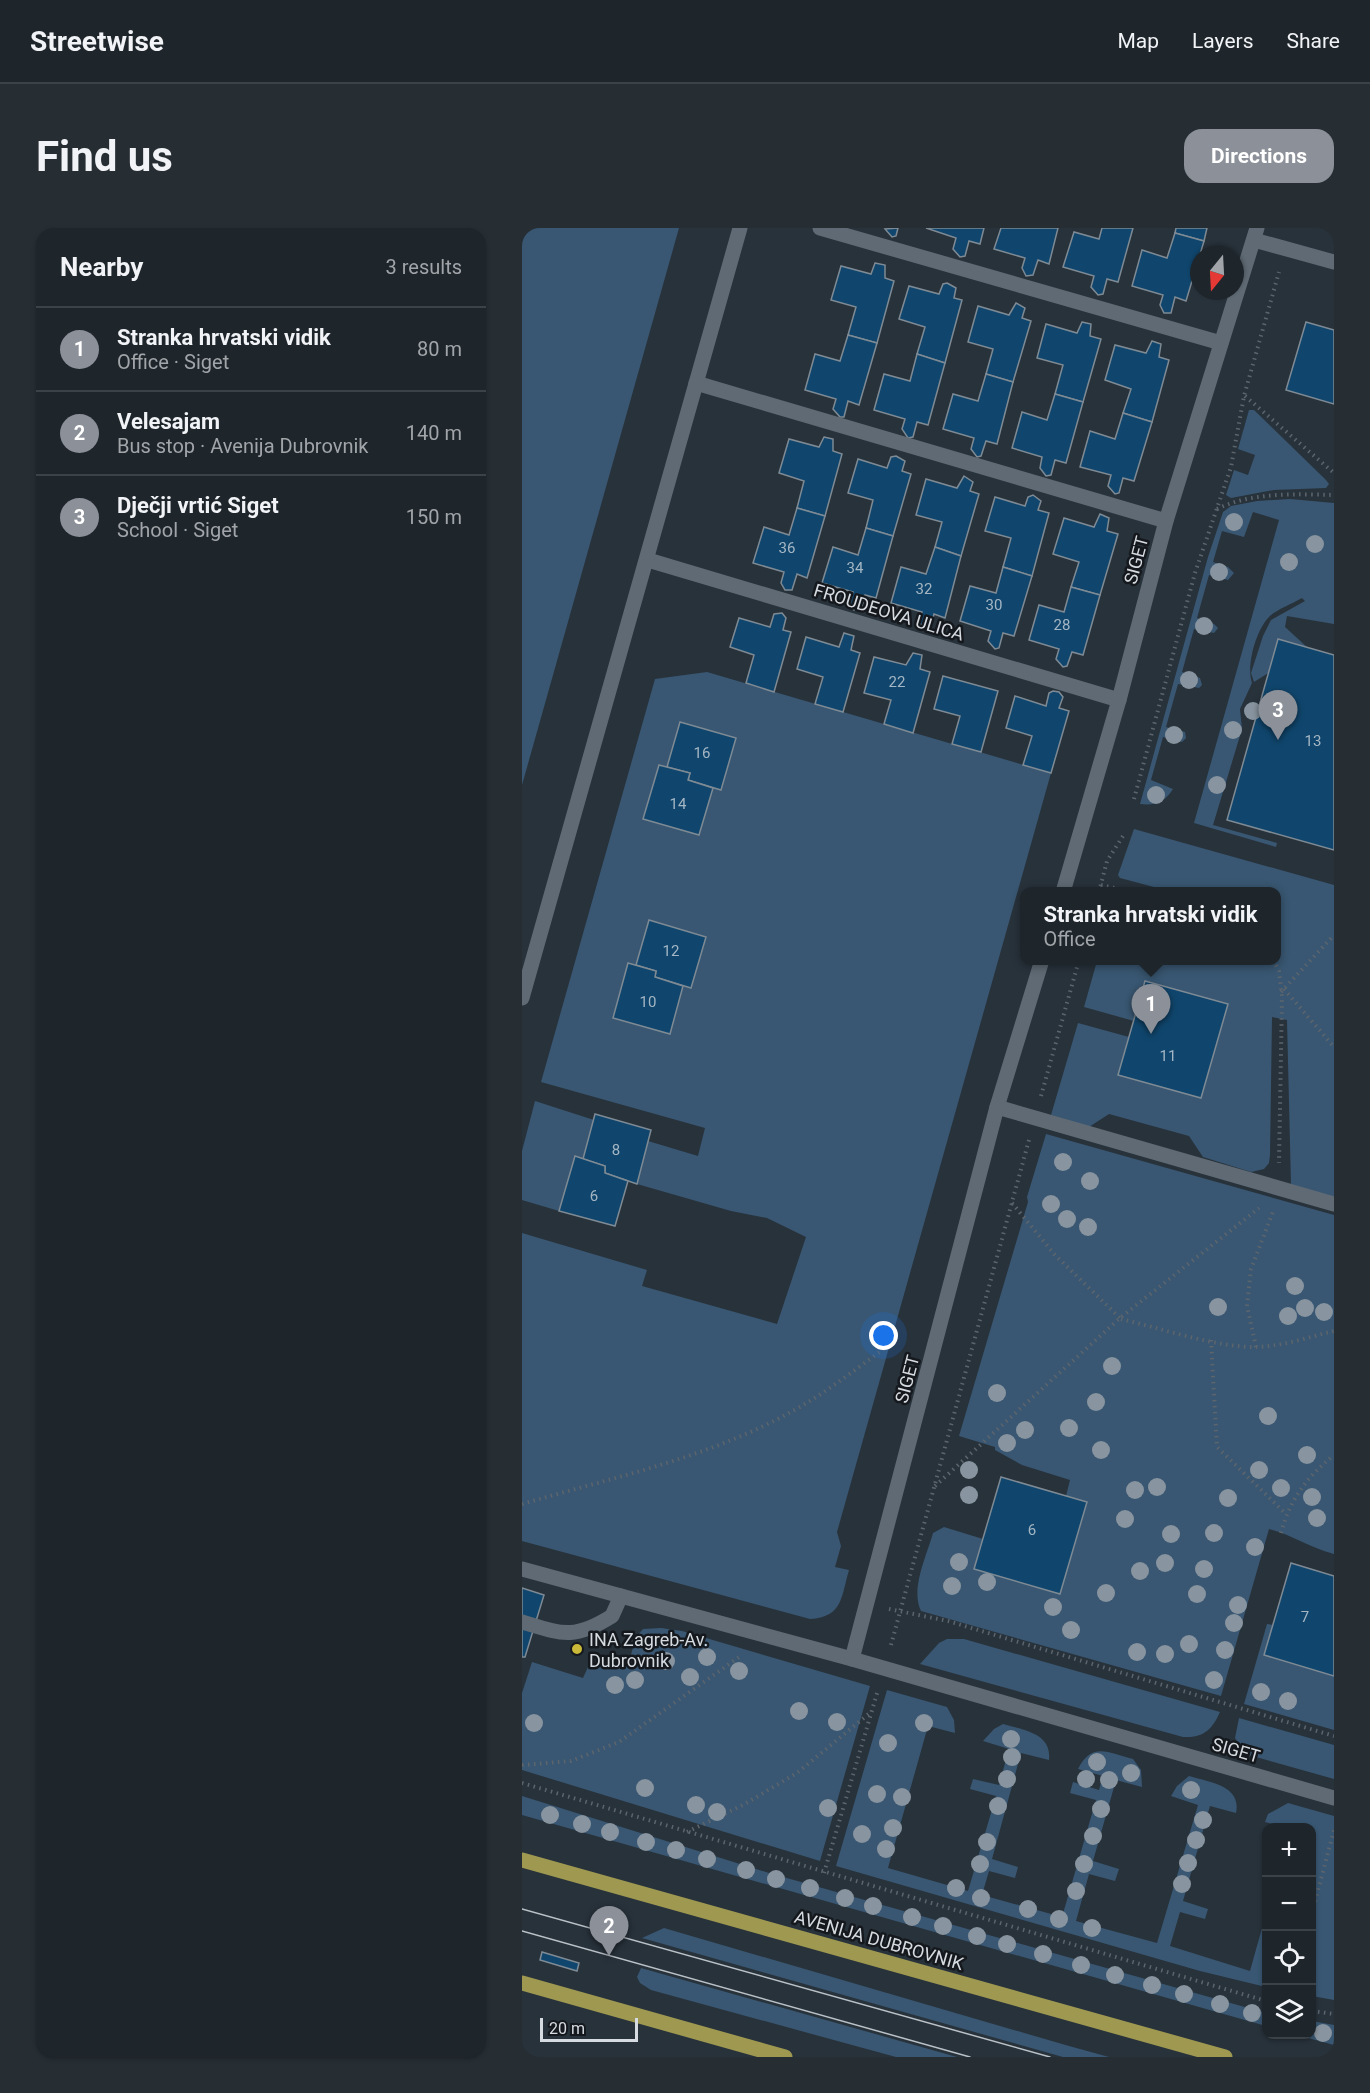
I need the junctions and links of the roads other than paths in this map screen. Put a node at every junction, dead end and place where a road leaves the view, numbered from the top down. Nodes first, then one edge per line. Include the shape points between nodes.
1 (740, 228) edge
2 (820, 228) edge
3 (1255, 234) edge
4 (1334, 262) edge
5 (1221, 343) junction
6 (696, 383) junction
7 (1166, 521) junction
8 (648, 560) junction
9 (1119, 700) junction
10 (1064, 887) edge
11 (528, 954) edge
12 (1040, 965) edge
13 (522, 998) edge
14 (997, 1107) junction
15 (1334, 1204) edge
16 (522, 1569) edge
17 (621, 1596) junction
18 (522, 1622) edge
19 (852, 1659) junction
20 (1334, 1798) edge
21 (522, 1860) edge
22 (522, 1983) edge
23 (785, 2057) edge
24 (1225, 2057) edge

1 - 6 street
2 - 5 street
3 - 4 street, SIGET via 1286,249
3 - 5 street, SIGET
5 - 7 street, SIGET
6 - 7 street
6 - 8 street
7 - 9 street, SIGET
8 - 9 street, FROUDEOVA ULICA
8 - 11 street
9 - 10 street, SIGET
11 - 13 street
12 - 14 street, SIGET
14 - 15 street via 1277,1196
14 - 19 street, SIGET
16 - 17 street, SIGET
17 - 18 street via 612,1616 573,1634
17 - 19 street, SIGET
19 - 20 street, SIGET
21 - 24 main road, AVENIJA DUBROVNIK
22 - 23 main road

